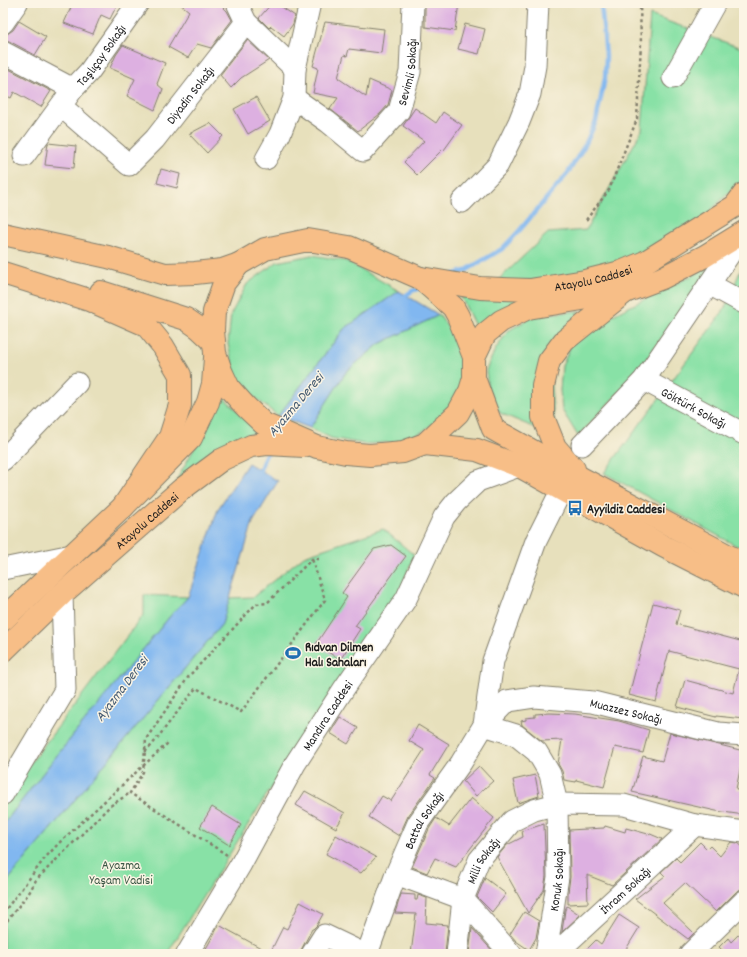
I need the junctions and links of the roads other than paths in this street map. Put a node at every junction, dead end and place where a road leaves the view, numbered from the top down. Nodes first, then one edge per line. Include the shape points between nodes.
1 (17, 3) edge
2 (138, 3) edge
3 (237, 3) edge
4 (310, 3) edge
5 (413, 3) edge
6 (538, 3) edge
7 (715, 3) edge
8 (246, 22) junction
9 (3, 23) edge
10 (3, 52) edge
11 (295, 69) junction
12 (673, 78) dead end
13 (67, 98) junction
14 (294, 98) junction
15 (24, 156) dead end
16 (266, 159) dead end
17 (744, 194) edge
18 (462, 202) dead end
19 (744, 232) edge
20 (3, 234) edge
21 (239, 264) junction
22 (3, 269) edge
23 (3, 273) edge
24 (420, 278) junction
25 (709, 284) junction
26 (625, 292) junction
27 (744, 303) edge
28 (214, 347) junction
29 (474, 357) junction
30 (474, 378) junction
31 (644, 380) junction
32 (77, 383) dead end
33 (744, 434) edge
34 (425, 444) junction
35 (582, 444) dead end
36 (317, 447) junction
37 (3, 460) edge
38 (519, 466) junction
39 (583, 479) junction
40 (562, 489) junction
41 (123, 507) junction
42 (72, 555) junction
43 (744, 564) edge
44 (3, 569) edge
45 (744, 587) edge
46 (62, 594) junction
47 (3, 620) edge
48 (3, 651) edge
49 (507, 701) joint
50 (484, 725) junction
51 (744, 735) edge
52 (3, 794) edge
53 (557, 804) junction
54 (695, 825) junction
55 (744, 832) edge
56 (396, 874) junction
57 (463, 899) junction
58 (744, 901) edge
59 (187, 954) edge
60 (312, 954) edge
61 (365, 954) edge
62 (457, 954) edge
63 (511, 954) edge
64 (546, 954) edge
65 (555, 954) edge
66 (690, 954) edge

1 - 9 street
2 - 13 street, Taşlıçay Sokağı via 89,72
3 - 8 street
4 - 11 street
5 - 14 street, Sevimli Sokağı via 410,72 399,111 363,151
6 - 18 street via 535,66 530,94 498,166
7 - 12 street
8 - 11 street
8 - 13 street, Diyadin Sokağı via 155,139 129,165
10 - 13 street
11 - 14 street
13 - 15 street, Taşlıçay Sokağı
14 - 16 street via 280,134
17 - 24 main road, Atayolu Caddesi via 736,206 666,250 621,272 530,290 480,288
19 - 25 street, Atayolu Caddesi
19 - 26 main road, Atayolu Caddesi via 662,278
20 - 21 main road via 108,257 165,274 222,270
21 - 24 main road via 265,248 308,240 349,247
21 - 28 main road via 224,283 214,312
22 - 28 main road via 98,292 186,319 199,328
23 - 41 main road via 89,300 146,325 163,346 180,375 180,405 170,437
24 - 29 main road via 453,307
25 - 27 street
25 - 31 street, Atayolu Caddesi
26 - 29 main road via 528,308 501,321 485,334
26 - 39 main road via 564,341 548,361 543,386 543,417 555,447
28 - 36 main road via 229,388 246,407 264,424
28 - 41 main road, Atayolu Caddesi via 212,384 208,402 191,438
29 - 30 main road
30 - 34 main road via 458,412
30 - 39 main road via 493,429
31 - 33 street, Göktürk Sokağı
31 - 35 street, Atayolu Caddesi
32 - 37 street
34 - 36 main road via 403,452 370,455
34 - 38 main road via 477,450
36 - 46 main road, Atayolu Caddesi via 289,444 251,446 221,460 182,489
38 - 40 main road
38 - 59 street, Mandıra Caddesi via 478,481 444,517 406,599 295,764 241,864
39 - 43 main road
40 - 45 main road
40 - 50 street via 536,541 493,661
41 - 42 main road, Atayolu Caddesi
42 - 44 street
42 - 47 main road, Atayolu Caddesi
46 - 48 main road, Atayolu Caddesi
46 - 52 street via 65,690
49 - 50 street, Battal Sokağı
49 - 51 street, Muazzez Sokağı via 534,697 593,702 718,733
50 - 53 street, Konuk Sokağı via 516,735 537,752 550,774
50 - 56 street, Battal Sokağı via 461,763 418,823
53 - 54 street, Milli Sokağı via 624,805
53 - 57 street, Milli Sokağı via 534,810 512,821 479,860
53 - 64 street, Konuk Sokağı via 558,877
54 - 55 street, Milli Sokağı
54 - 65 street, İhram Sokağı
56 - 57 street
56 - 61 street, Battal Sokağı
57 - 62 street, Milli Sokağı
57 - 63 street
58 - 66 street
60 - 61 street via 324,935

